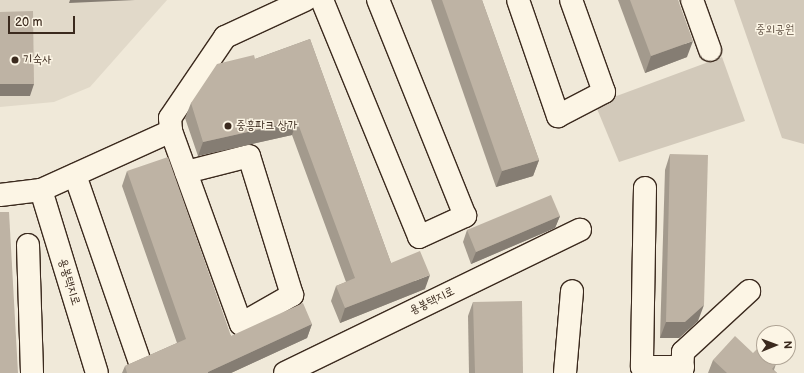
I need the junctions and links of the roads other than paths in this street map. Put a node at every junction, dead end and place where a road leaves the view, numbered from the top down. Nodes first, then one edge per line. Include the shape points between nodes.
1 (305, 0) edge
2 (322, 0) edge
3 (378, 0) edge
4 (518, 0) edge
5 (571, 0) edge
6 (692, 0) edge
7 (710, 50) dead end
8 (171, 131) junction
9 (186, 172) junction
10 (75, 175) junction
11 (646, 188) dead end
12 (41, 190) junction
13 (0, 195) edge
14 (580, 230) dead end
15 (28, 245) dead end
16 (572, 291) dead end
17 (749, 291) dead end
18 (140, 360) edge
19 (682, 370) edge
20 (32, 373) edge
21 (97, 373) edge
22 (285, 373) edge
23 (565, 373) edge

1 - 8 street via 225,37 170,118
2 - 3 street via 419,237 465,216
4 - 5 street via 558,116 604,92
6 - 7 street
8 - 9 street
8 - 10 street
9 - 9 street via 241,324 292,295 249,156
10 - 12 street
10 - 18 street
11 - 19 street via 642,366
12 - 13 street
12 - 21 street, 용봉택지로
14 - 22 street, 용봉택지로
15 - 20 street
16 - 23 street
17 - 19 street via 683,352

